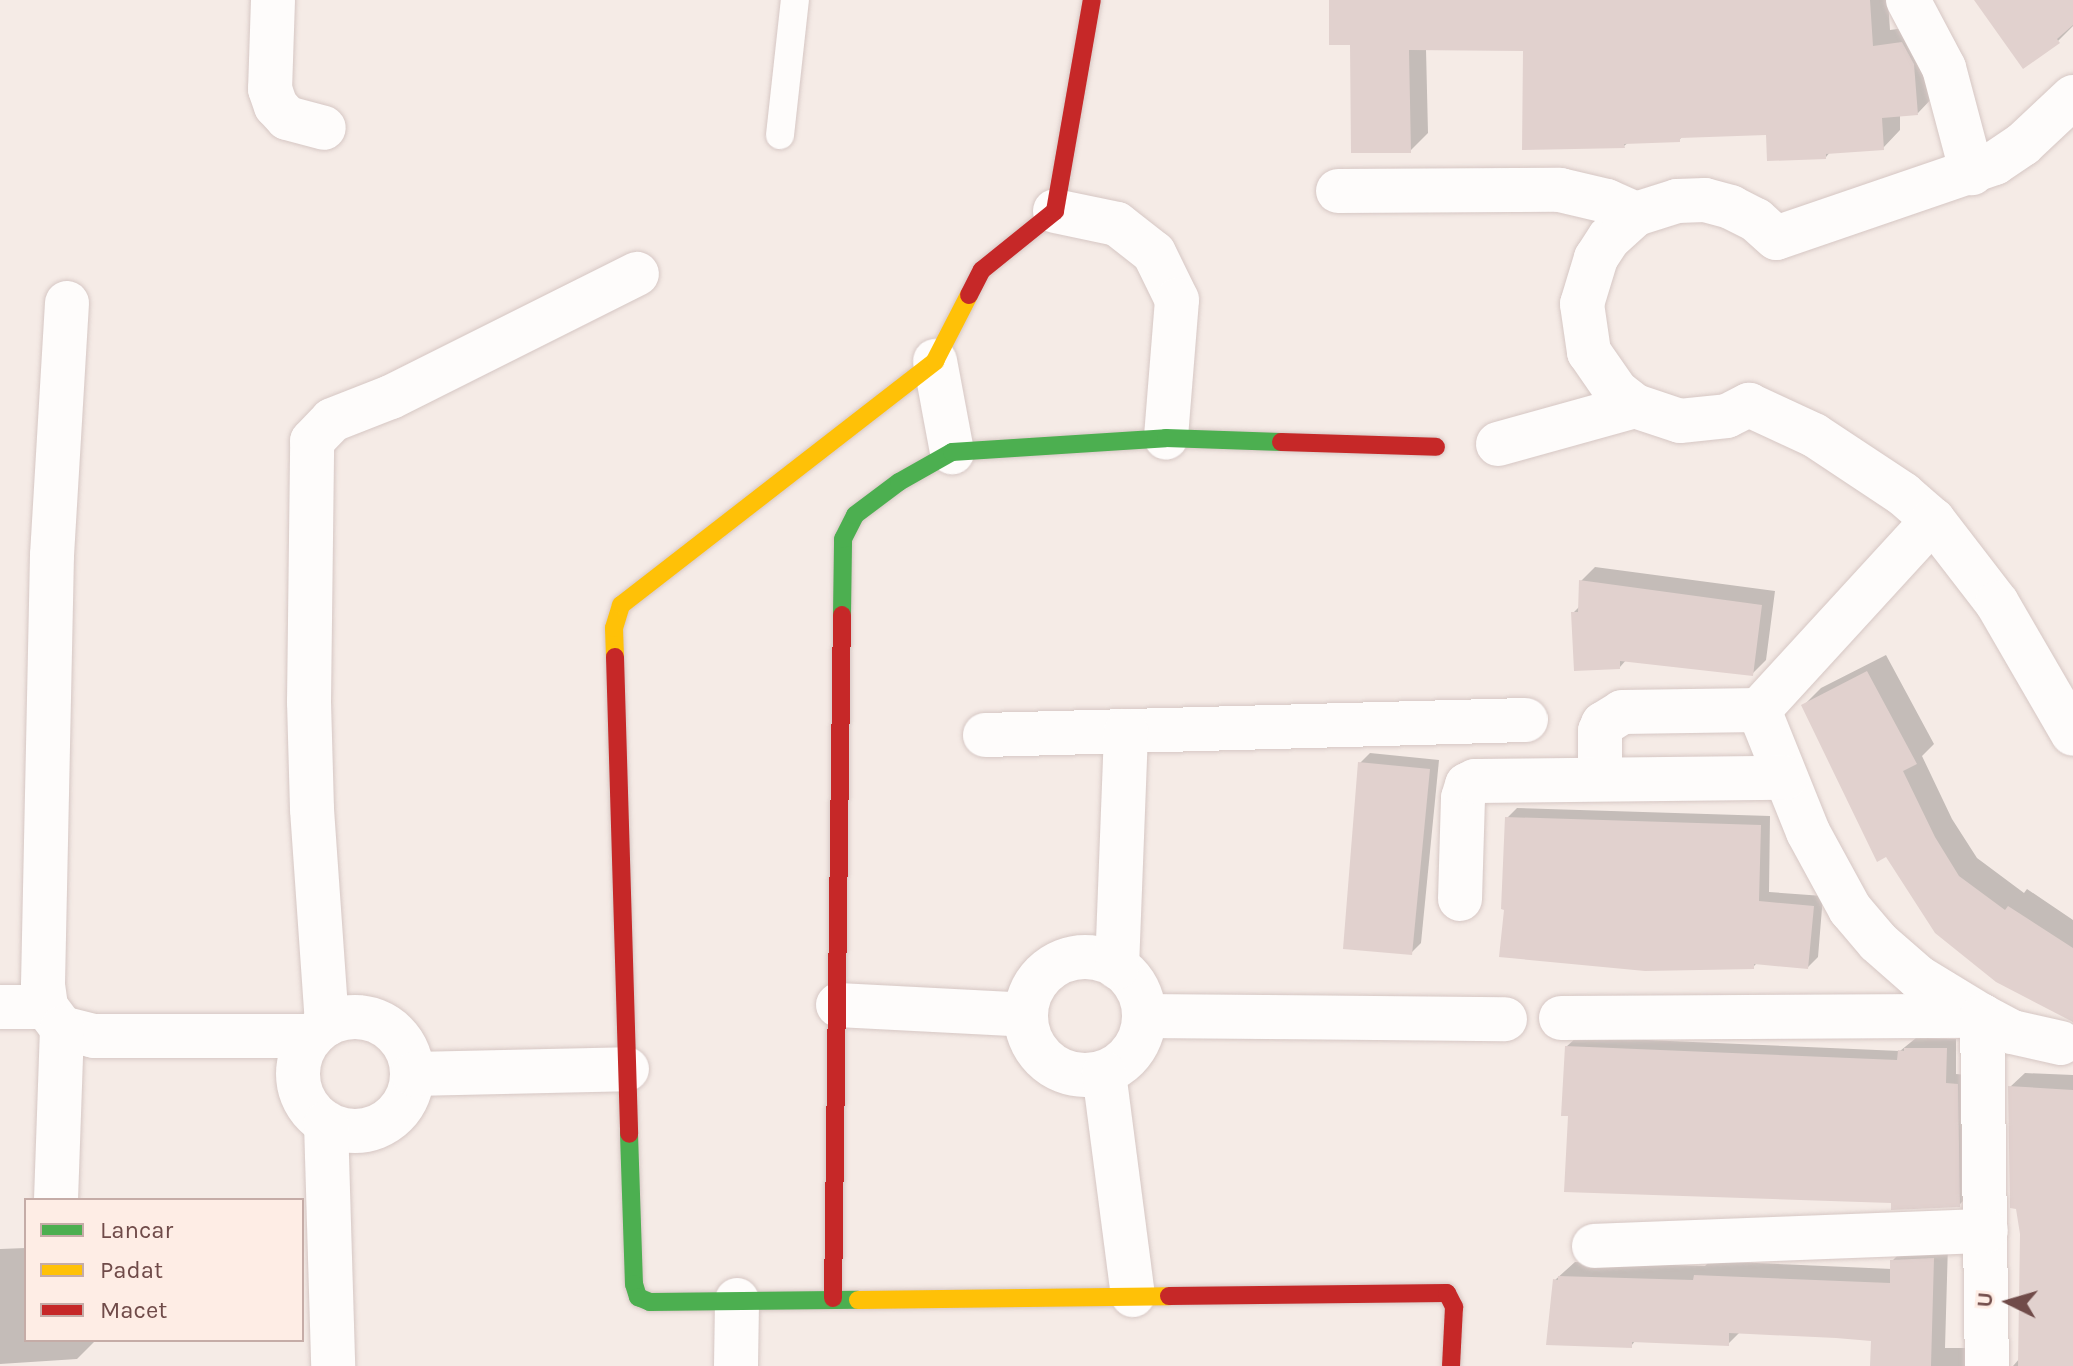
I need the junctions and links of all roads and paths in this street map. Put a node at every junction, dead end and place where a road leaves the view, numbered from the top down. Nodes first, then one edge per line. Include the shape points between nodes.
1 (273, 0) edge
2 (795, 0) edge
3 (1092, 0) edge
4 (1908, 0) edge
5 (2073, 97) edge
6 (324, 128) dead end
7 (780, 135) dead end
8 (1972, 173) junction
9 (1338, 191) dead end
10 (1055, 211) junction
11 (1636, 214) junction
12 (637, 274) dead end
13 (67, 303) dead end
14 (935, 361) junction
15 (1635, 406) junction
16 (1166, 438) junction
17 (1498, 444) dead end
18 (1436, 447) dead end
19 (952, 452) junction
20 (1933, 520) junction
21 (1759, 710) junction
22 (1526, 720) dead end
23 (1126, 731) junction
24 (2073, 734) edge
25 (985, 735) dead end
26 (1600, 778) junction
27 (1785, 778) junction
28 (1460, 899) dead end
29 (1117, 967) junction
30 (838, 1005) junction
31 (0, 1007) edge
32 (1026, 1015) junction
33 (1144, 1016) junction
34 (1982, 1016) junction
35 (54, 1017) junction
36 (1561, 1018) dead end
37 (1505, 1019) dead end
38 (319, 1030) junction
39 (2061, 1043) dead end
40 (627, 1069) junction
41 (1104, 1073) junction
42 (413, 1074) junction
43 (326, 1123) junction
44 (56, 1198) edge
45 (1986, 1231) junction
46 (1594, 1246) dead end
47 (1133, 1295) junction
48 (833, 1298) junction
49 (737, 1300) junction
50 (333, 1366) edge
51 (736, 1366) edge
52 (1451, 1366) edge
53 (1987, 1366) edge

1 - 6 street via 270,89 276,106 287,118
2 - 7 lane
3 - 10 street
4 - 8 street via 1944,68
5 - 8 street via 2023,144
8 - 11 street via 1776,238 1756,220 1705,200 1677,201
9 - 11 street via 1560,190
10 - 14 street via 982,270
10 - 16 street via 1117,224 1154,253 1177,300
11 - 15 street via 1596,258 1582,304 1583,328 1595,362
12 - 38 street via 391,397 332,420 312,441 310,717
13 - 35 street via 52,555 43,985
14 - 19 street
14 - 40 street via 621,605 614,628
15 - 17 street
15 - 20 street via 1680,421 1727,416 1749,405 1814,435
16 - 18 street
16 - 19 street
19 - 30 street via 855,515 843,539
20 - 21 street
20 - 24 street via 1997,603
21 - 26 street via 1622,712 1600,731
21 - 27 street
22 - 23 street
23 - 25 street
23 - 29 street
26 - 27 street
26 - 28 street via 1467,785
27 - 34 street via 1850,909 1918,977
29 - 32 street via 1098,958 1077,957 1057,964 1030,994
29 - 33 street via 1137,988
30 - 32 street
30 - 48 street
31 - 35 street
32 - 41 street via 1036,1051 1050,1065 1066,1073
33 - 37 street
33 - 41 street via 1139,1041 1124,1061
34 - 36 street
34 - 39 street via 2012,1032
34 - 45 street
35 - 38 street via 94,1036
35 - 44 street
38 - 42 street via 346,1017 384,1024 409,1054
38 - 43 street via 302,1053 298,1073 311,1110
40 - 42 street
40 - 49 street via 638,1297 650,1302
41 - 47 street
42 - 43 street via 399,1111 383,1124 364,1131
43 - 50 street
45 - 46 street
45 - 53 street
47 - 48 street
47 - 52 street via 1447,1293 1454,1307
48 - 49 street
49 - 51 street

